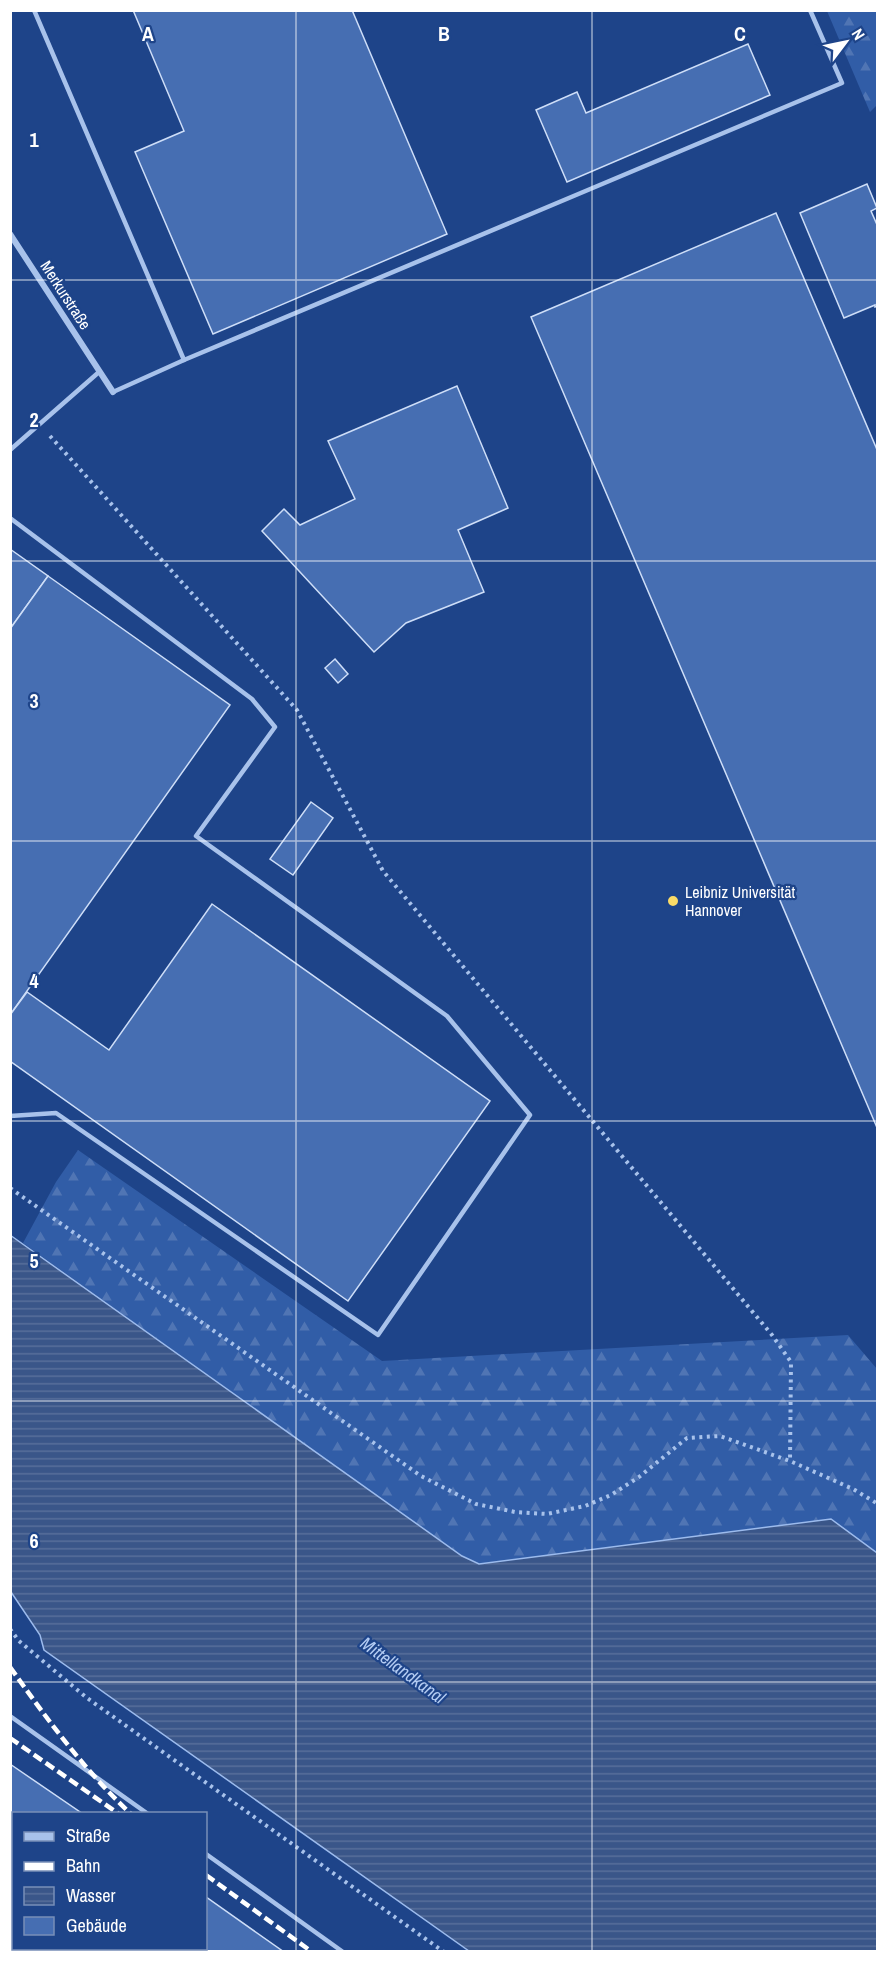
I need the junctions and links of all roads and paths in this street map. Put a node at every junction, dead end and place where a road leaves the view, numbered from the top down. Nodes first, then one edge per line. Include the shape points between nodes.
1 (34, 10) edge
2 (810, 10) edge
3 (10, 234) edge
4 (184, 360) junction
5 (99, 372) junction
6 (113, 392) joint
7 (39, 423) junction
8 (10, 450) edge
9 (10, 518) edge
10 (10, 1116) edge
11 (10, 1188) edge
12 (790, 1461) junction
13 (878, 1504) edge
14 (10, 1629) edge
15 (10, 1716) edge
16 (145, 1812) edge
17 (207, 1855) edge
18 (343, 1952) edge
19 (444, 1952) edge

1 - 4 lane
2 - 4 lane via 842,83
3 - 5 street, Merkurstraße
4 - 6 lane
5 - 6 street, Merkurstraße
5 - 7 lane
7 - 8 lane
7 - 12 path via 297,710 383,871 792,1362
9 - 10 lane via 252,699 275,727 196,836 447,1016 530,1115 378,1335 56,1113
11 - 12 path via 421,1476 476,1504 547,1514 585,1506 639,1477 687,1438 720,1436
12 - 13 path
14 - 19 path via 87,1698
15 - 16 lane
17 - 18 lane

